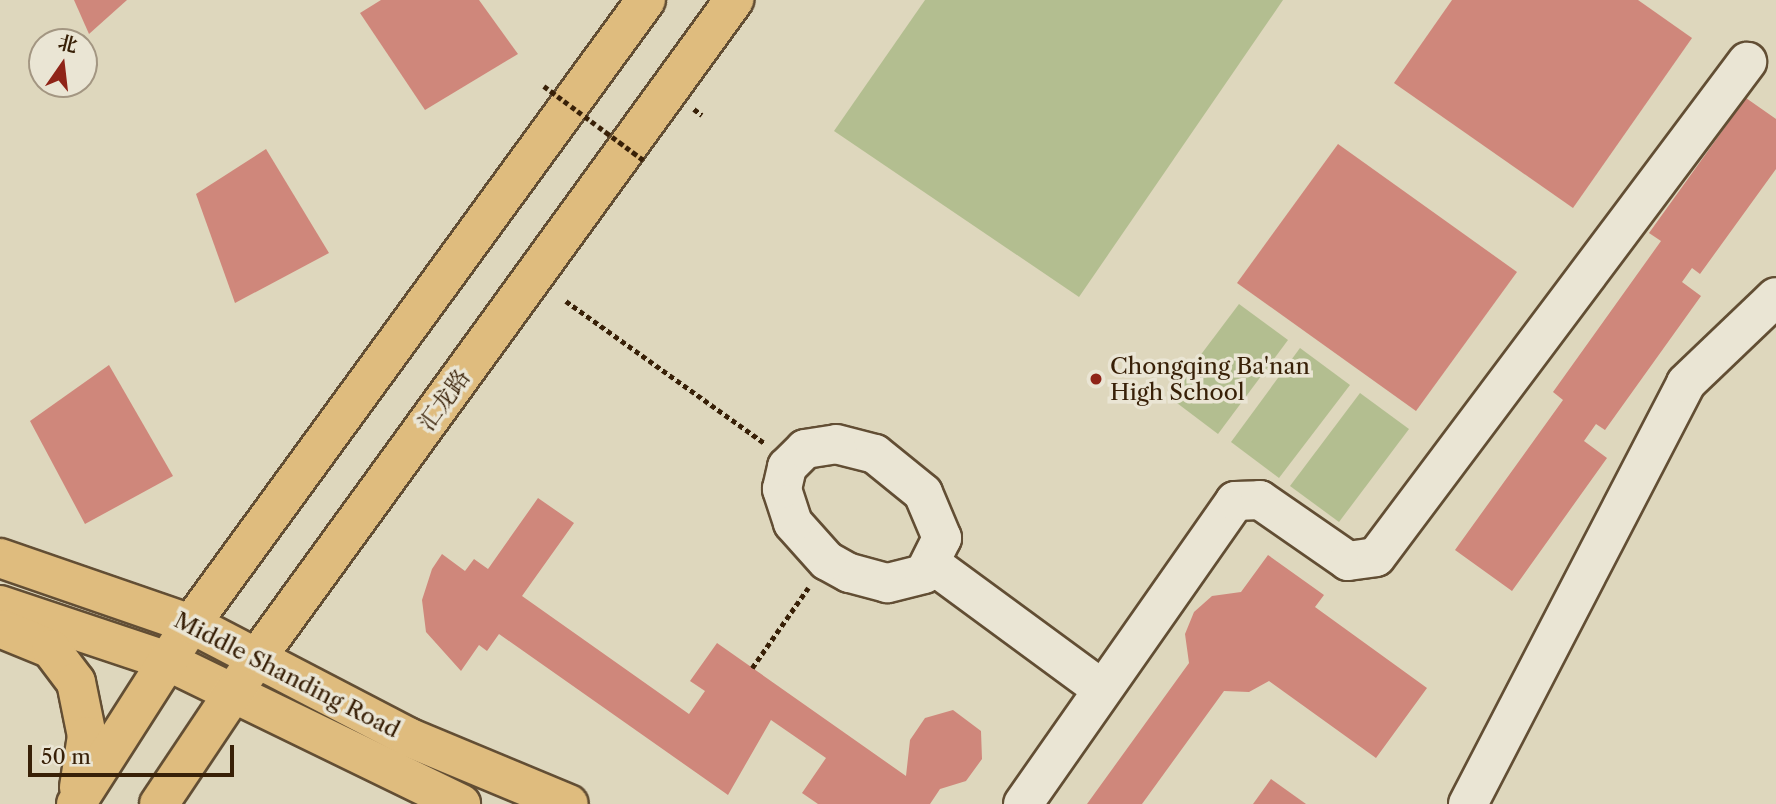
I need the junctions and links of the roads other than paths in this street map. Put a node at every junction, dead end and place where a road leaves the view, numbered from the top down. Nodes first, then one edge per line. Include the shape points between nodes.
1 (646, 0) edge
2 (734, 0) edge
3 (1747, 62) dead end
4 (1776, 298) edge
5 (0, 558) edge
6 (933, 565) junction
7 (0, 605) edge
8 (191, 624) junction
9 (0, 629) edge
10 (258, 656) junction
11 (167, 661) junction
12 (1102, 689) junction
13 (233, 691) junction
14 (76, 804) edge
15 (159, 804) edge
16 (461, 804) edge
17 (569, 804) edge
18 (1023, 804) edge
19 (1468, 804) edge

1 - 8 main road
2 - 10 main road, 汇龙路
3 - 12 street via 1376,557 1348,561 1260,500 1235,501
4 - 19 street via 1686,383
5 - 8 main road, Middle Shanding Road
6 - 6 street via 942,538 935,516 895,466 836,444 805,449 790,463 782,481 788,512 827,561 887,583 911,581
6 - 12 street
7 - 11 main road, Middle Shanding Road
8 - 10 main road, Middle Shanding Road
8 - 11 main road
9 - 14 main road via 51,649 76,681 87,736
10 - 13 main road, 汇龙路
10 - 17 main road, Middle Shanding Road via 408,737
11 - 13 main road, Middle Shanding Road
11 - 14 main road
12 - 18 street
13 - 15 main road, 汇龙路
13 - 16 main road, Middle Shanding Road via 306,734

